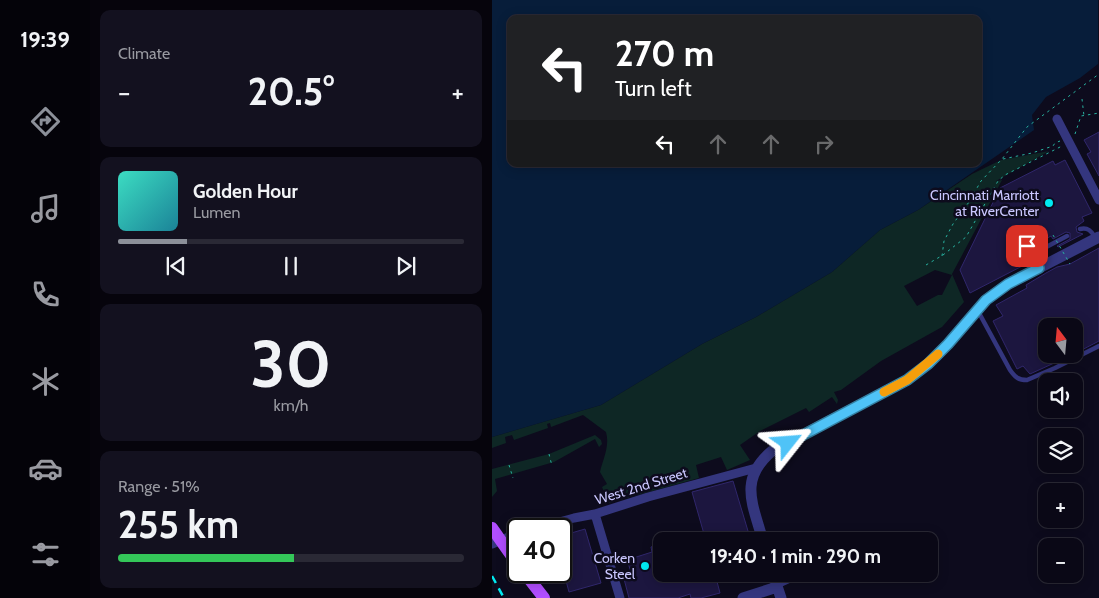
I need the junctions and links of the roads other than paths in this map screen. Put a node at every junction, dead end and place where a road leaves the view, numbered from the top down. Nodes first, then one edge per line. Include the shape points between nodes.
1 (1057, 119) dead end
2 (1098, 200) edge
3 (1080, 229) dead end
4 (1067, 236) dead end
5 (1097, 238) edge
6 (1027, 246) dead end
7 (1035, 254) junction
8 (1039, 268) junction
9 (977, 310) junction
10 (1098, 346) edge
11 (756, 468) junction
12 (595, 514) junction
13 (572, 519) edge
14 (492, 528) edge
15 (761, 532) edge
16 (507, 538) edge
17 (492, 544) edge
18 (507, 549) edge
19 (789, 582) edge
20 (532, 583) edge
21 (779, 592) edge
22 (544, 598) edge
23 (620, 598) edge
24 (743, 598) edge

1 - 2 street
3 - 5 lane via 1090,230
4 - 7 lane
5 - 8 street
6 - 7 lane
7 - 8 lane
8 - 9 street via 1008,284
9 - 10 lane via 1016,378 1028,380
9 - 11 street via 928,364 907,380 772,451
11 - 12 street, West 2nd Street via 648,496
11 - 15 street via 752,495
12 - 13 street, West 2nd Street
12 - 23 street
14 - 18 main road, bridge
16 - 17 street
19 - 21 lane
20 - 22 main road
21 - 24 street

